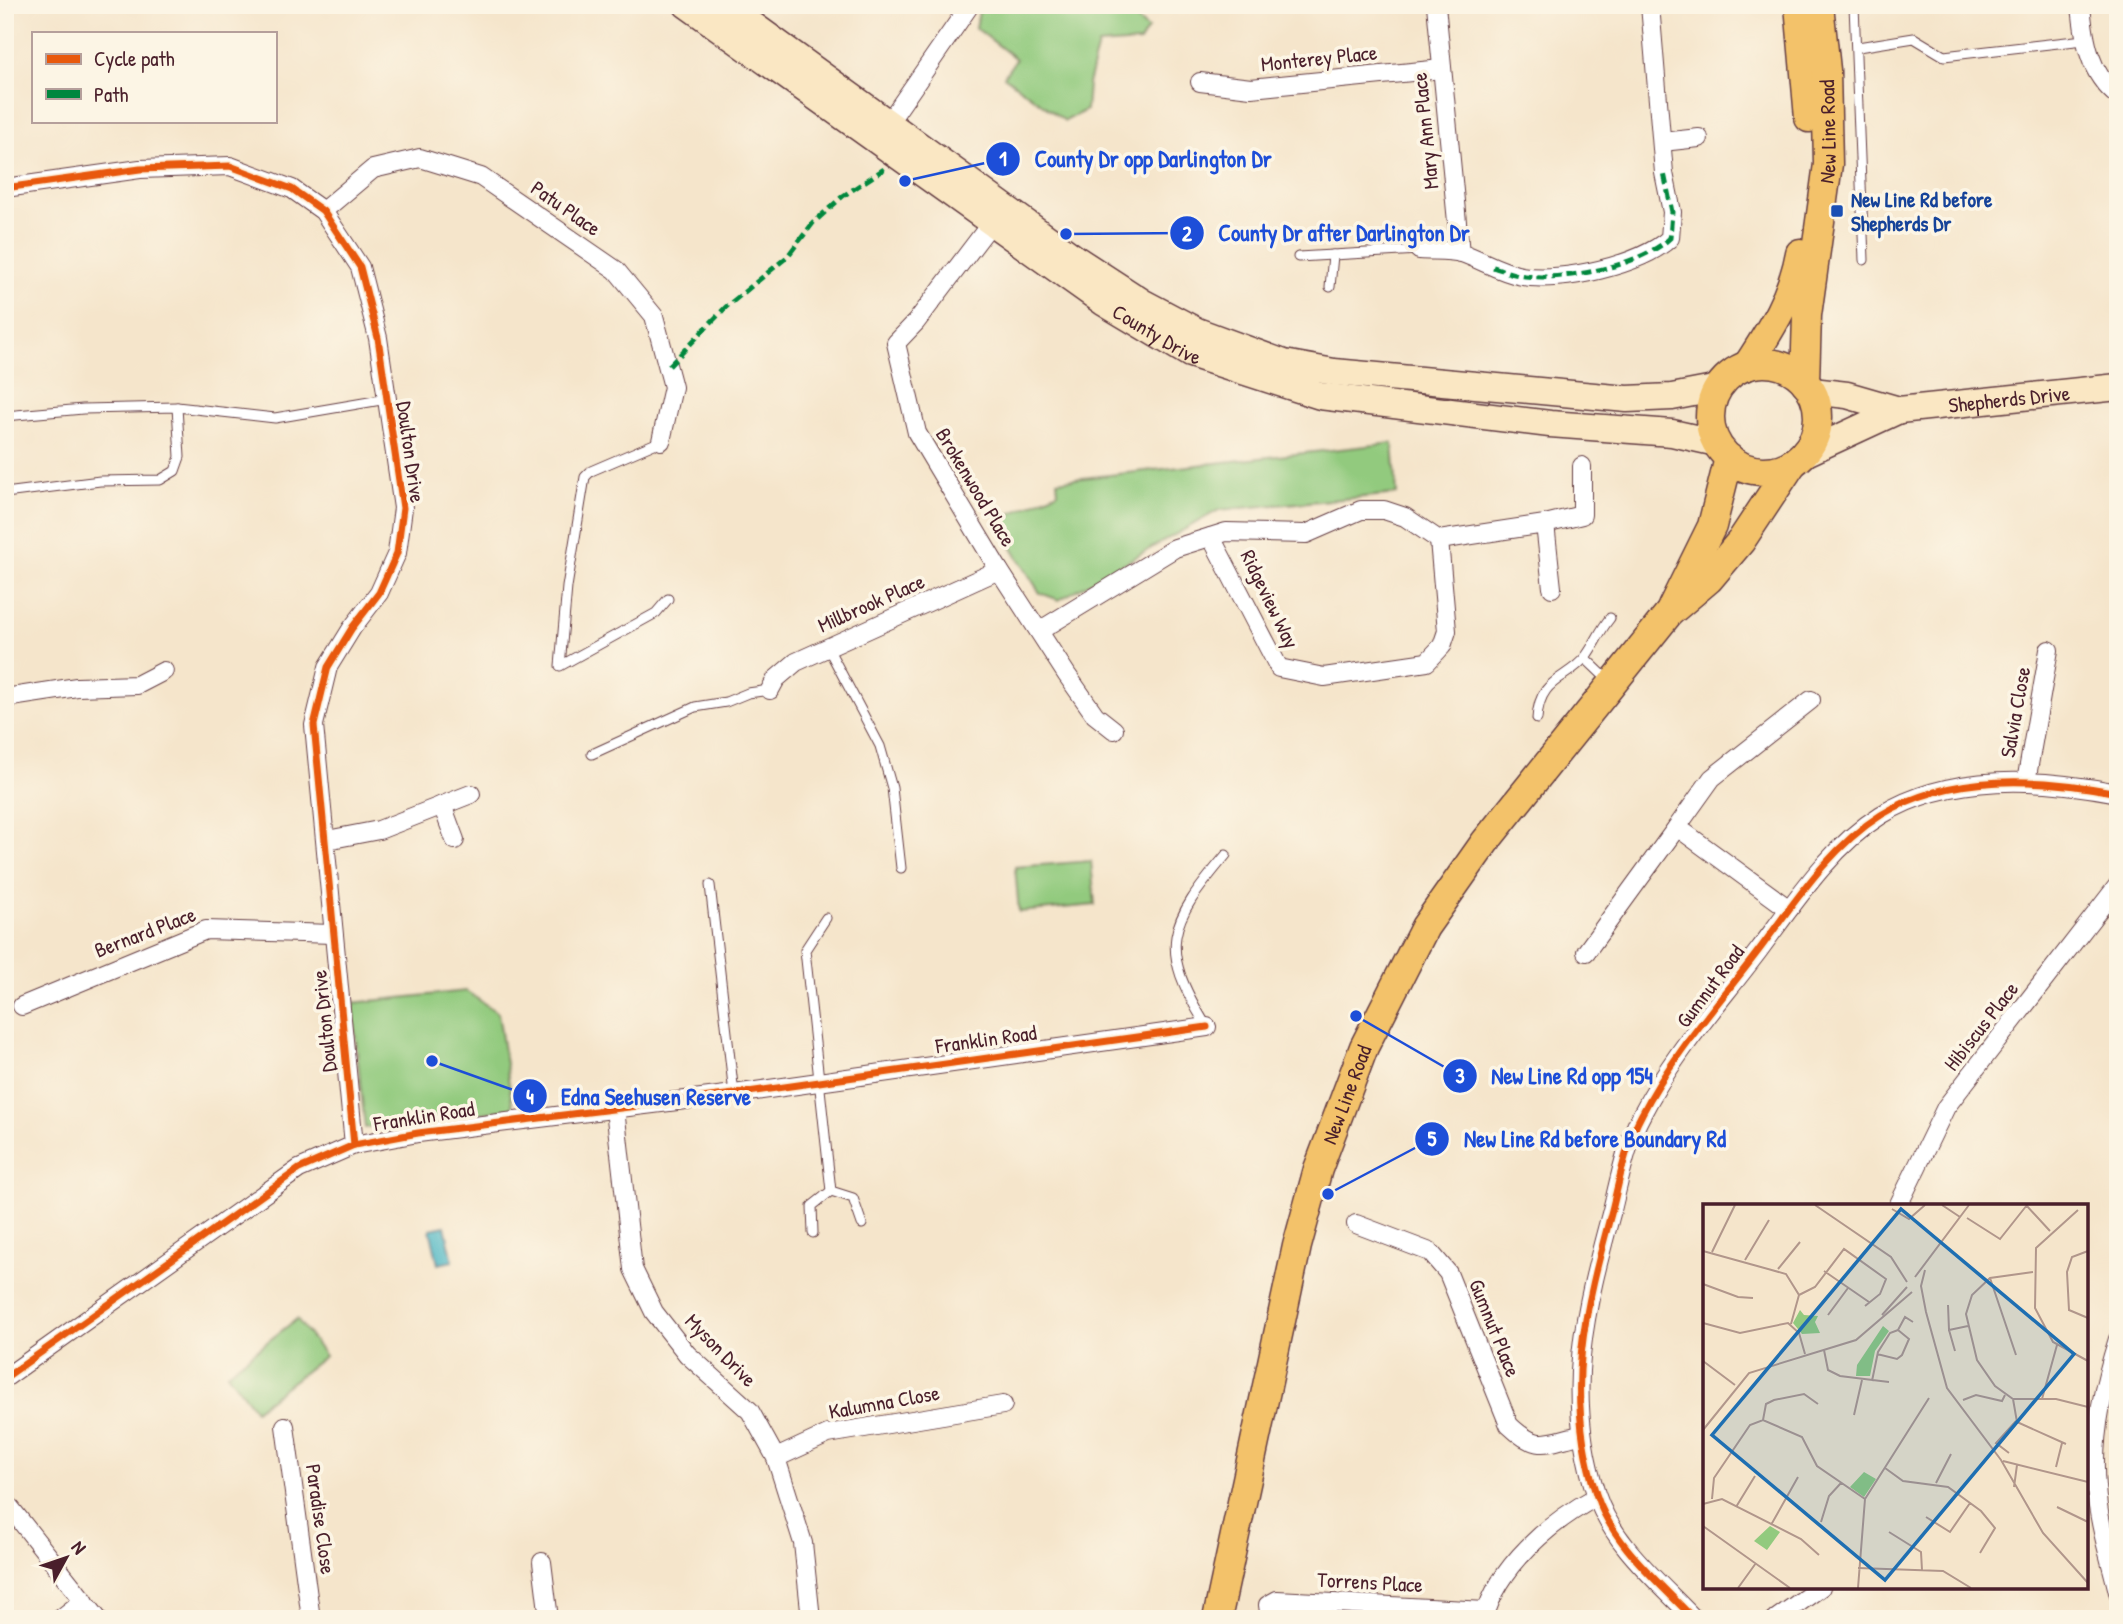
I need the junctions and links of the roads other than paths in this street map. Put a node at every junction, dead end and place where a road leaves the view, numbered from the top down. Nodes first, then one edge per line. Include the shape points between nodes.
1 (687, 5) edge
2 (725, 5) edge
3 (970, 5) edge
4 (1436, 5) edge
5 (1650, 5) edge
6 (1799, 5) edge
7 (1819, 5) edge
8 (1854, 5) edge
9 (2081, 5) edge
10 (2084, 40) junction
11 (1858, 47) junction
12 (1442, 69) junction
13 (1200, 82) dead end
14 (2118, 96) edge
15 (883, 131) junction
16 (1699, 138) dead end
17 (1662, 142) junction
18 (5, 188) edge
19 (323, 211) junction
20 (992, 222) junction
21 (1419, 250) joint
22 (1460, 253) junction
23 (1333, 255) junction
24 (1297, 257) dead end
25 (1864, 260) dead end
26 (1330, 287) dead end
27 (1747, 366) junction
28 (1808, 386) junction
29 (2118, 387) edge
30 (1719, 388) junction
31 (387, 399) junction
32 (177, 407) junction
33 (1899, 410) junction
34 (5, 416) edge
35 (662, 441) joint
36 (1723, 450) junction
37 (1798, 459) junction
38 (1582, 466) dead end
39 (5, 493) edge
40 (1545, 524) junction
41 (1211, 537) junction
42 (1439, 540) junction
43 (999, 570) junction
44 (1552, 588) dead end
45 (668, 599) dead end
46 (1669, 613) junction
47 (1610, 618) dead end
48 (1039, 631) junction
49 (828, 648) junction
50 (2049, 650) dead end
51 (1585, 658) junction
52 (164, 671) dead end
53 (1612, 684) junction
54 (770, 690) joint
55 (5, 698) edge
56 (1811, 699) dead end
57 (1538, 719) dead end
58 (1114, 730) dead end
59 (592, 754) dead end
60 (2026, 782) junction
61 (2118, 793) edge
62 (471, 794) dead end
63 (442, 805) junction
64 (1677, 827) junction
65 (327, 839) junction
66 (454, 840) dead end
67 (1226, 855) dead end
68 (901, 868) dead end
69 (710, 885) dead end
70 (2118, 885) edge
71 (1789, 909) junction
72 (826, 918) dead end
73 (333, 934) junction
74 (1586, 952) dead end
75 (22, 1006) dead end
76 (1207, 1027) joint
77 (819, 1080) junction
78 (734, 1094) junction
79 (615, 1109) junction
80 (354, 1145) junction
81 (831, 1191) junction
82 (1899, 1204) edge
83 (862, 1224) dead end
84 (1356, 1224) dead end
85 (813, 1233) dead end
86 (2118, 1339) edge
87 (5, 1378) edge
88 (1003, 1405) dead end
89 (285, 1426) dead end
90 (1580, 1435) junction
91 (776, 1458) junction
92 (2091, 1490) edge
93 (1596, 1497) junction
94 (5, 1501) edge
95 (542, 1562) dead end
96 (1818, 1589) edge
97 (2118, 1592) edge
98 (85, 1600) junction
99 (1485, 1615) edge
100 (60, 1619) edge
101 (98, 1619) edge
102 (312, 1619) edge
103 (549, 1619) edge
104 (811, 1619) edge
105 (1217, 1619) edge
106 (1270, 1619) edge
107 (1694, 1619) edge
108 (1776, 1619) edge

1 - 15 main road, County Drive
2 - 15 main road, County Drive
3 - 15 street
4 - 12 street, Mary Ann Place
5 - 17 street
6 - 27 main road, New Line Road via 1810,163 1805,220 1794,283 1777,321
7 - 28 main road, New Line Road via 1828,164 1807,315
8 - 11 lane
9 - 10 street
10 - 11 lane via 1944,56 1914,38
10 - 14 street via 2093,66
11 - 25 lane
12 - 13 street, Monterey Place via 1251,88
12 - 22 street, Mary Ann Place
15 - 20 main road, County Drive
15 - 30 main road, County Drive via 1142,302 1196,331 1284,363 1334,372 1627,399
16 - 17 street
17 - 22 street via 1672,212 1670,238 1657,250 1558,276 1524,276
18 - 19 street, Doulton Drive via 140,169 230,166 292,189
19 - 31 street, Doulton Drive via 360,267
19 - 35 street, Patu Place via 373,169 419,158 481,177 616,270 654,316 673,387
20 - 36 main road, County Drive via 1102,302 1190,354 1264,379 1334,398 1550,424 1672,433
20 - 43 street, Brokenwood Place via 896,342 917,433
21 - 22 street
21 - 23 lane
23 - 24 lane
23 - 26 lane
27 - 28 main road via 1778,365
27 - 30 main road
28 - 33 main road, Shepherds Drive
28 - 37 main road via 1818,424 1814,440
29 - 33 main road, Shepherds Drive
30 - 36 main road via 1710,415
31 - 32 lane via 275,418
31 - 65 street, Doulton Drive via 403,508 397,553 379,593 328,667 314,724
32 - 34 lane
32 - 39 lane via 180,457 175,471 160,480
33 - 37 main road, Shepherds Drive
35 - 45 lane via 585,477 560,666 656,613
36 - 37 main road via 1743,467 1760,471 1776,470
36 - 46 main road, New Line Road via 1712,526
37 - 46 main road, New Line Road via 1741,541 1709,579
38 - 40 street via 1582,515
40 - 42 street
40 - 44 street
41 - 42 street, Ridgeview Way via 1226,532 1306,534 1361,510 1384,510 1405,517
41 - 42 street, Ridgeview Way via 1279,668 1324,677 1427,662 1442,646 1447,631
41 - 48 street, Ridgeview Way via 1175,548
43 - 48 street, Brokenwood Place
43 - 49 street, Millbrook Place
46 - 53 main road, New Line Road
47 - 51 lane
48 - 58 street, Brokenwood Place via 1095,715
49 - 54 street, Millbrook Place via 796,662
49 - 68 lane via 880,746 892,788
50 - 60 street, Salvia Close
51 - 53 lane
51 - 57 lane via 1560,675 1538,702
52 - 55 street via 137,685 77,687
53 - 105 main road, New Line Road via 1493,832 1425,927 1349,1082 1297,1246
54 - 59 lane via 695,707
56 - 64 street via 1712,778
60 - 61 street, Gumnut Road
60 - 71 street, Gumnut Road via 1976,783 1921,797 1882,815 1845,843
62 - 63 street
63 - 65 street via 379,830
63 - 66 street
64 - 71 street
64 - 74 street
65 - 73 street, Doulton Drive
67 - 76 lane via 1186,903 1176,929 1184,990
69 - 78 lane
70 - 82 street, Hibiscus Place via 1945,1107
71 - 90 street, Gumnut Road via 1641,1115 1628,1148 1583,1322 1577,1388
72 - 77 lane via 805,950
73 - 75 street, Bernard Place via 206,930
73 - 80 street, Doulton Drive
76 - 77 street, Franklin Road
77 - 78 street, Franklin Road
77 - 81 lane
78 - 79 street, Franklin Road
79 - 80 street, Franklin Road
79 - 91 street, Myson Drive via 633,1269 654,1312 687,1354 750,1411
80 - 87 street, Franklin Road via 299,1170
81 - 83 lane via 853,1198
81 - 85 lane via 812,1206
84 - 90 street, Gumnut Place via 1430,1252 1448,1273 1509,1425 1527,1442 1540,1444
86 - 92 street via 2106,1376
88 - 91 street, Kalumna Close via 828,1434
89 - 102 street, Paradise Close
90 - 93 street, Gumnut Road
91 - 104 street, Myson Drive via 803,1544
92 - 97 street
93 - 99 street, Torrens Place via 1569,1511 1510,1567 1490,1597
93 - 107 street, Gumnut Road via 1616,1536
94 - 98 street
95 - 103 street
96 - 108 street
98 - 100 street
98 - 101 street
99 - 106 street, Torrens Place via 1277,1600 1268,1605

